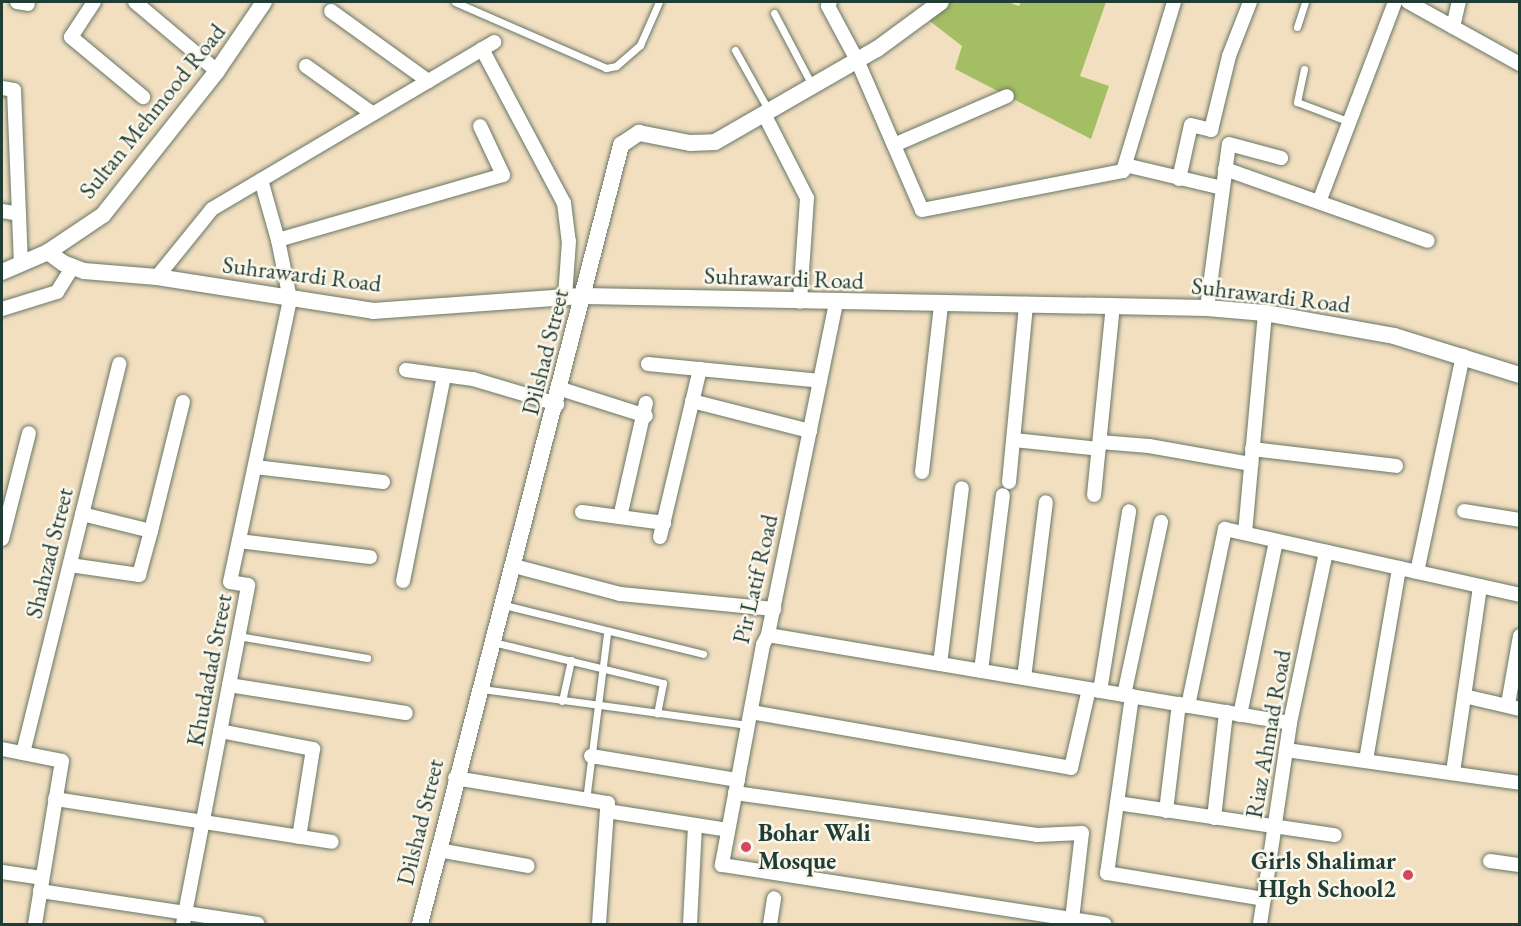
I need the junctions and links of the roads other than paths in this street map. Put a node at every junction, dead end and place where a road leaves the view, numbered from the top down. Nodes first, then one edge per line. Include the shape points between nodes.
1 (94, 2) edge
2 (135, 2) edge
3 (264, 2) edge
4 (455, 2) edge
5 (658, 2) edge
6 (830, 2) edge
7 (941, 2) edge
8 (1173, 2) edge
9 (1250, 2) edge
10 (1305, 2) edge
11 (1395, 2) edge
12 (1408, 2) edge
13 (1459, 2) edge
14 (331, 11) dead end
15 (774, 13) dead end
16 (1297, 27) dead end
17 (1453, 27) junction
18 (735, 50) dead end
19 (1518, 58) edge
20 (857, 60) junction
21 (306, 66) dead end
22 (1304, 69) dead end
23 (217, 71) junction
24 (428, 81) junction
25 (813, 86) junction
26 (2, 88) edge
27 (1007, 96) dead end
28 (143, 97) dead end
29 (767, 113) junction
30 (373, 114) junction
31 (1350, 122) junction
32 (480, 126) dead end
33 (894, 145) junction
34 (1281, 158) dead end
35 (1125, 165) junction
36 (1225, 169) junction
37 (1179, 178) junction
38 (261, 180) junction
39 (1222, 188) junction
40 (1320, 202) junction
41 (2, 211) edge
42 (19, 214) junction
43 (278, 240) junction
44 (1428, 241) dead end
45 (48, 252) junction
46 (21, 262) junction
47 (72, 268) junction
48 (2, 272) edge
49 (157, 277) junction
50 (584, 296) junction
51 (565, 297) junction
52 (290, 299) junction
53 (800, 302) junction
54 (836, 303) junction
55 (1026, 304) junction
56 (941, 306) junction
57 (1113, 306) junction
58 (1208, 308) junction
59 (2, 309) edge
60 (1265, 313) junction
61 (1463, 356) junction
62 (119, 364) dead end
63 (648, 364) dead end
64 (700, 369) junction
65 (406, 370) dead end
66 (1520, 375) edge
67 (444, 376) junction
68 (820, 381) junction
69 (559, 397) junction
70 (692, 401) junction
71 (183, 402) dead end
72 (810, 431) junction
73 (29, 433) dead end
74 (1014, 440) junction
75 (1099, 445) junction
76 (1252, 449) junction
77 (1251, 464) junction
78 (1396, 466) dead end
79 (255, 467) junction
80 (922, 472) dead end
81 (383, 482) dead end
82 (962, 488) dead end
83 (1094, 495) dead end
84 (1046, 502) dead end
85 (1464, 511) dead end
86 (582, 512) dead end
87 (1129, 512) dead end
88 (82, 514) junction
89 (620, 517) junction
90 (1520, 520) edge
91 (1161, 522) dead end
92 (151, 531) junction
93 (1245, 533) junction
94 (2, 539) edge
95 (239, 540) junction
96 (1275, 541) junction
97 (1326, 552) junction
98 (370, 557) dead end
99 (70, 565) junction
100 (514, 566) junction
101 (1400, 568) junction
102 (1417, 572) junction
103 (403, 581) dead end
104 (1480, 586) junction
105 (1520, 595) edge
106 (504, 605) junction
107 (774, 609) junction
108 (607, 633) junction
109 (768, 635) junction
110 (238, 636) junction
111 (1520, 636) edge
112 (493, 642) junction
113 (703, 654) dead end
114 (367, 658) dead end
115 (571, 660) junction
116 (940, 664) junction
117 (601, 668) junction
118 (981, 670) junction
119 (1024, 678) junction
120 (229, 685) junction
121 (480, 689) junction
122 (1094, 690) junction
123 (1128, 696) junction
124 (1464, 696) junction
125 (562, 700) junction
126 (597, 705) junction
127 (1184, 705) junction
128 (1514, 707) edge
129 (406, 713) dead end
130 (657, 713) junction
131 (1233, 713) junction
132 (749, 718) junction
133 (1290, 723) junction
134 (220, 731) junction
135 (2, 749) edge
136 (1286, 750) junction
137 (23, 753) junction
138 (591, 756) junction
139 (1366, 760) junction
140 (1453, 772) junction
141 (455, 778) junction
142 (1520, 783) edge
143 (737, 787) junction
144 (55, 799) junction
145 (586, 800) junction
146 (1117, 803) junction
147 (607, 811) junction
148 (1166, 811) junction
149 (1214, 818) junction
150 (202, 822) junction
151 (695, 825) junction
152 (1275, 827) junction
153 (728, 830) junction
154 (1335, 835) dead end
155 (299, 837) junction
156 (332, 842) dead end
157 (438, 850) junction
158 (1490, 861) dead end
159 (1520, 865) edge
160 (528, 866) dead end
161 (2, 872) edge
162 (41, 885) junction
163 (774, 898) dead end
164 (1264, 899) junction
165 (184, 919) edge
166 (1072, 920) junction
167 (35, 924) edge
168 (258, 924) edge
169 (420, 924) edge
170 (599, 924) edge
171 (690, 924) edge
172 (770, 924) edge
173 (1104, 924) edge
174 (1260, 924) edge

1 - 28 street via 71,37
2 - 23 street
3 - 23 street, Sultan Mehmood Road
4 - 5 lane via 606,68 616,66 640,45
6 - 20 street via 828,6
7 - 20 street, Dilshad Street
8 - 35 street
9 - 37 street via 1229,56 1211,130 1191,125
10 - 16 lane
11 - 31 street
12 - 17 street
13 - 17 street
14 - 24 street
15 - 25 lane
17 - 19 street
18 - 29 lane
20 - 25 street, Dilshad Street
20 - 33 street
21 - 30 street
22 - 31 lane via 1297,102
23 - 45 street, Sultan Mehmood Road via 103,215
24 - 30 street
24 - 51 street via 488,46 564,203 569,241
25 - 29 street, Dilshad Street
26 - 42 street via 14,90
27 - 33 street
29 - 50 street, Dilshad Street via 715,142 639,133 625,139
29 - 53 street via 807,198
30 - 38 street
31 - 40 street
32 - 43 street via 503,175
33 - 35 street via 922,210 1123,171
34 - 36 street via 1229,144
35 - 37 street
36 - 39 street
36 - 40 street
37 - 39 street
38 - 43 street
38 - 49 street via 212,209
39 - 58 street
40 - 44 street
41 - 42 street
42 - 46 street
43 - 52 street
45 - 46 street, Sultan Mehmood Road
45 - 47 street, Suhrawardi Road
46 - 48 street, Sultan Mehmood Road
47 - 49 street, Suhrawardi Road
47 - 59 street via 57,292
49 - 52 street, Suhrawardi Road
50 - 51 street, Suhrawardi Road
50 - 53 street, Suhrawardi Road
50 - 69 street, Dilshad Street
51 - 52 street, Suhrawardi Road via 373,311
52 - 79 street, Khudadad Street
53 - 54 street, Suhrawardi Road
54 - 56 street, Suhrawardi Road
54 - 68 street, Pir Latif Road
55 - 56 street, Suhrawardi Road
55 - 57 street, Suhrawardi Road
55 - 74 street
56 - 80 street
57 - 58 street, Suhrawardi Road
57 - 75 street
58 - 60 street, Suhrawardi Road
60 - 61 street, Suhrawardi Road via 1394,336
60 - 76 street
61 - 66 street, Suhrawardi Road
61 - 102 street
62 - 88 street, Shahzad Street
63 - 64 street
64 - 68 street
64 - 70 street
65 - 67 street
67 - 69 street
67 - 103 street
68 - 72 street, Pir Latif Road
69 - 89 street via 646,410
69 - 100 street, Dilshad Street
70 - 72 street
70 - 89 street via 662,530
71 - 92 street
72 - 107 street, Pir Latif Road
73 - 94 street
74 - 75 street
74 - 118 street
75 - 77 street via 1149,446
75 - 83 street
76 - 77 street
76 - 78 street
77 - 93 street
79 - 81 street
79 - 95 street, Khudadad Street
82 - 116 street
84 - 119 street
85 - 90 street
86 - 89 street
87 - 122 street
88 - 92 street
88 - 99 street, Shahzad Street
91 - 123 street
92 - 99 street via 139,574
93 - 96 street
93 - 127 street via 1225,529
95 - 98 street
95 - 110 street, Khudadad Street via 230,582 248,585
96 - 97 street
96 - 131 street
97 - 101 street
97 - 133 street, Riaz Ahmad Road
99 - 137 street, Shahzad Street
100 - 106 street, Dilshad Street
100 - 107 street via 620,594
101 - 102 street
101 - 139 street
102 - 104 street
104 - 105 street
104 - 124 street
106 - 108 lane
106 - 112 street, Dilshad Street
107 - 109 street, Pir Latif Road
108 - 113 lane
108 - 117 lane
109 - 116 street
109 - 132 street, Pir Latif Road
110 - 114 lane
110 - 120 street, Khudadad Street
111 - 128 street
112 - 115 lane
112 - 121 street, Dilshad Street
115 - 117 lane
115 - 125 lane
116 - 118 street
117 - 126 lane
117 - 130 lane via 663,683
118 - 119 street
119 - 122 street
120 - 129 street
120 - 134 street, Khudadad Street
121 - 125 lane
121 - 141 street, Dilshad Street
122 - 123 street
122 - 132 street via 1071,768
123 - 127 street
123 - 146 street
124 - 128 street
124 - 140 street
125 - 126 lane
126 - 130 lane
126 - 138 lane
127 - 131 street
127 - 148 street
130 - 132 lane
131 - 133 street
131 - 149 street
132 - 143 street, Pir Latif Road
133 - 136 street, Riaz Ahmad Road
134 - 150 street, Khudadad Street
134 - 155 street via 313,748
135 - 137 street
136 - 139 street
136 - 152 street, Riaz Ahmad Road
137 - 144 street via 62,761
138 - 143 street
138 - 145 lane
139 - 140 street
140 - 142 street
141 - 145 street
141 - 157 street, Dilshad Street
143 - 153 street, Pir Latif Road
143 - 166 street via 1037,835 1082,833
144 - 150 street
144 - 162 street
145 - 147 street via 608,803
146 - 148 street
146 - 164 street via 1107,873
147 - 151 street
147 - 170 street
148 - 149 street
149 - 152 street
150 - 155 street
150 - 165 street, Khudadad Street
151 - 153 street
151 - 171 street
152 - 154 street
152 - 164 street, Riaz Ahmad Road
153 - 166 street, Pir Latif Road via 722,865
155 - 156 street
157 - 160 street
157 - 169 street, Dilshad Street
158 - 159 street
161 - 162 street
162 - 165 street
162 - 167 street
163 - 172 street
164 - 174 street, Riaz Ahmad Road
165 - 168 street
166 - 173 street

